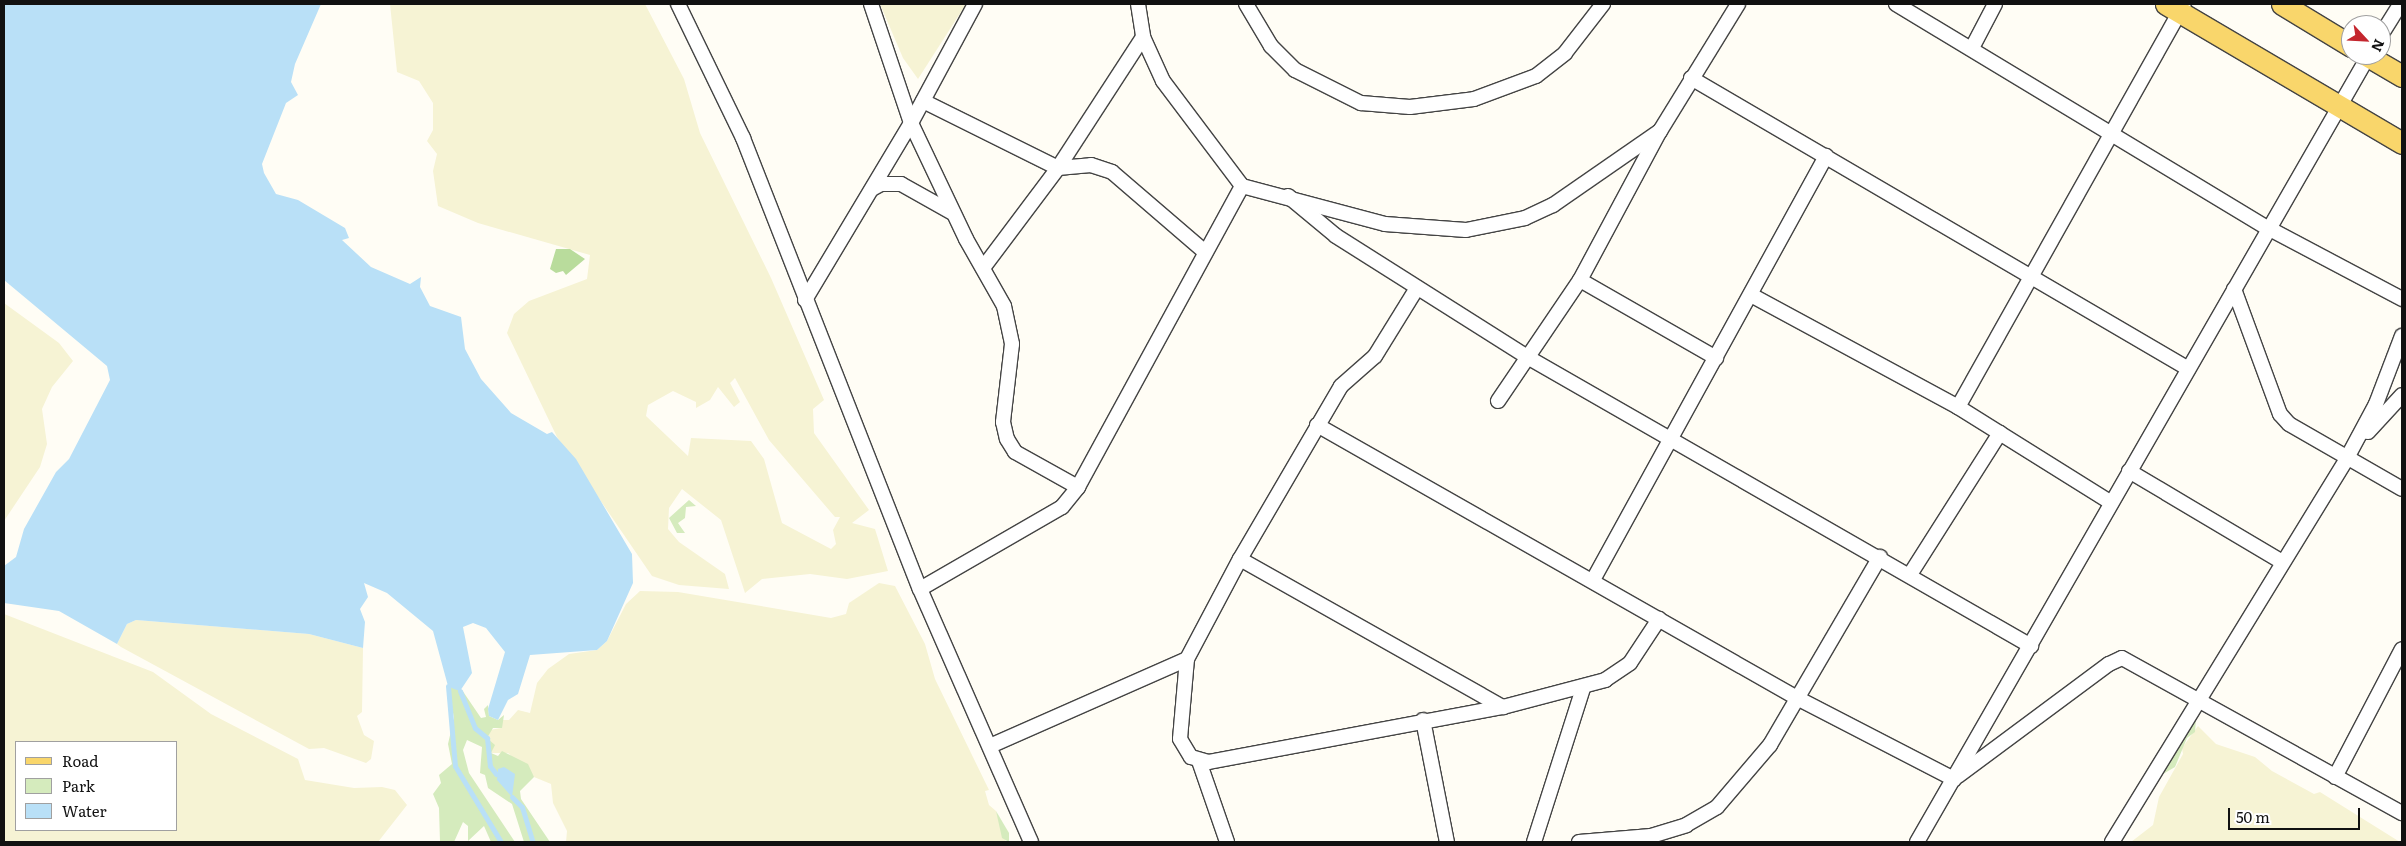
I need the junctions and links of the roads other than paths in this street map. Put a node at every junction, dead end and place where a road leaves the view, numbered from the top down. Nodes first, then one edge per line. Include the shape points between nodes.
1 (678, 4) edge
2 (871, 4) edge
3 (975, 4) edge
4 (1138, 4) edge
5 (1246, 4) edge
6 (1603, 4) edge
7 (1738, 4) edge
8 (1896, 4) edge
9 (1995, 4) edge
10 (2282, 4) edge
11 (2400, 4) edge
12 (2177, 6) edge
13 (2391, 19) edge
14 (1143, 37) junction
15 (2341, 39) edge
16 (1972, 48) junction
17 (2358, 65) edge
18 (2384, 65) edge
19 (2402, 76) edge
20 (1691, 78) junction
21 (923, 101) junction
22 (2339, 106) junction
23 (911, 123) junction
24 (1660, 131) junction
25 (2111, 136) junction
26 (2402, 143) edge
27 (1826, 156) junction
28 (1058, 168) junction
29 (1242, 186) junction
30 (872, 190) junction
31 (1288, 196) junction
32 (954, 215) junction
33 (2268, 228) junction
34 (1204, 251) junction
35 (983, 268) junction
36 (2035, 275) junction
37 (1580, 280) junction
38 (1417, 288) junction
39 (2234, 289) junction
40 (1751, 295) junction
41 (2402, 299) edge
42 (805, 300) junction
43 (2402, 336) edge
44 (1529, 358) junction
45 (1716, 358) junction
46 (2188, 368) junction
47 (2402, 395) edge
48 (1498, 402) dead end
49 (1958, 407) junction
50 (1317, 425) junction
51 (2000, 433) junction
52 (1669, 440) junction
53 (2347, 458) junction
54 (2129, 471) junction
55 (1078, 487) junction
56 (2402, 489) edge
57 (2110, 502) junction
58 (1880, 557) junction
59 (1240, 558) junction
60 (2282, 562) junction
61 (1911, 573) junction
62 (1593, 580) junction
63 (920, 589) junction
64 (1659, 618) junction
65 (2031, 646) junction
66 (2402, 649) edge
67 (1188, 659) junction
68 (1583, 688) junction
69 (1797, 698) junction
70 (2196, 699) junction
71 (1503, 707) junction
72 (1423, 720) junction
73 (990, 746) junction
74 (1199, 761) junction
75 (2335, 777) junction
76 (1954, 779) junction
77 (2402, 813) edge
78 (1032, 842) edge
79 (1227, 842) edge
80 (1447, 842) edge
81 (1534, 842) edge
82 (1579, 842) edge
83 (1916, 842) edge
84 (2112, 842) edge

1 - 42 street via 743,138
2 - 23 street
3 - 21 street
4 - 14 street
5 - 6 street via 1271,46 1295,70 1361,102 1410,107 1474,98 1536,76 1565,53
7 - 20 street
8 - 16 street
9 - 16 street
10 - 15 main road
11 - 13 street
12 - 22 main road
12 - 25 street
14 - 28 street
14 - 29 street via 1163,81
16 - 25 street
17 - 22 street
18 - 19 main road
20 - 24 street
20 - 27 street
21 - 23 street
21 - 28 street
22 - 26 main road
22 - 33 street
23 - 30 street
23 - 32 street
24 - 31 street via 1553,205 1504,224 1466,230 1385,224
24 - 37 street
25 - 33 street
25 - 36 street
27 - 36 street
27 - 40 street
28 - 34 street via 1091,165 1112,172
28 - 35 street
29 - 31 street
29 - 34 street
30 - 32 street via 901,184 937,201
30 - 42 street
31 - 38 street via 1336,236
32 - 35 street
33 - 39 street
33 - 41 street
34 - 55 street
35 - 55 street via 1004,306 1012,344 1003,422 1007,439 1014,452
36 - 46 street
36 - 49 street
37 - 44 street
37 - 45 street
38 - 44 street
38 - 50 street via 1382,347 1341,386
39 - 46 street
39 - 53 street via 2280,414 2289,424
40 - 45 street
40 - 49 street
42 - 63 street
43 - 53 street via 2376,404
44 - 48 street
44 - 52 street
45 - 52 street
46 - 54 street
47 - 53 street
49 - 51 street
50 - 59 street
50 - 62 street
51 - 57 street
51 - 61 street
52 - 58 street
52 - 62 street
53 - 56 street
53 - 60 street
54 - 57 street
54 - 60 street
55 - 63 street via 1051,516
57 - 65 street
58 - 61 street
58 - 69 street
59 - 67 street
59 - 71 street
60 - 70 street
61 - 65 street
62 - 64 street
63 - 73 street
64 - 68 street via 1630,663
64 - 69 street
65 - 76 street
66 - 75 street
67 - 73 street
67 - 74 street via 1180,739 1182,749
68 - 71 street
68 - 81 street
69 - 76 street
69 - 82 street via 1770,745 1717,807 1686,825 1651,836
70 - 75 street
70 - 76 street via 2130,661 2117,659
70 - 84 street
71 - 72 street
72 - 74 street
72 - 80 street
73 - 78 street
74 - 79 street
75 - 77 street
76 - 83 street

